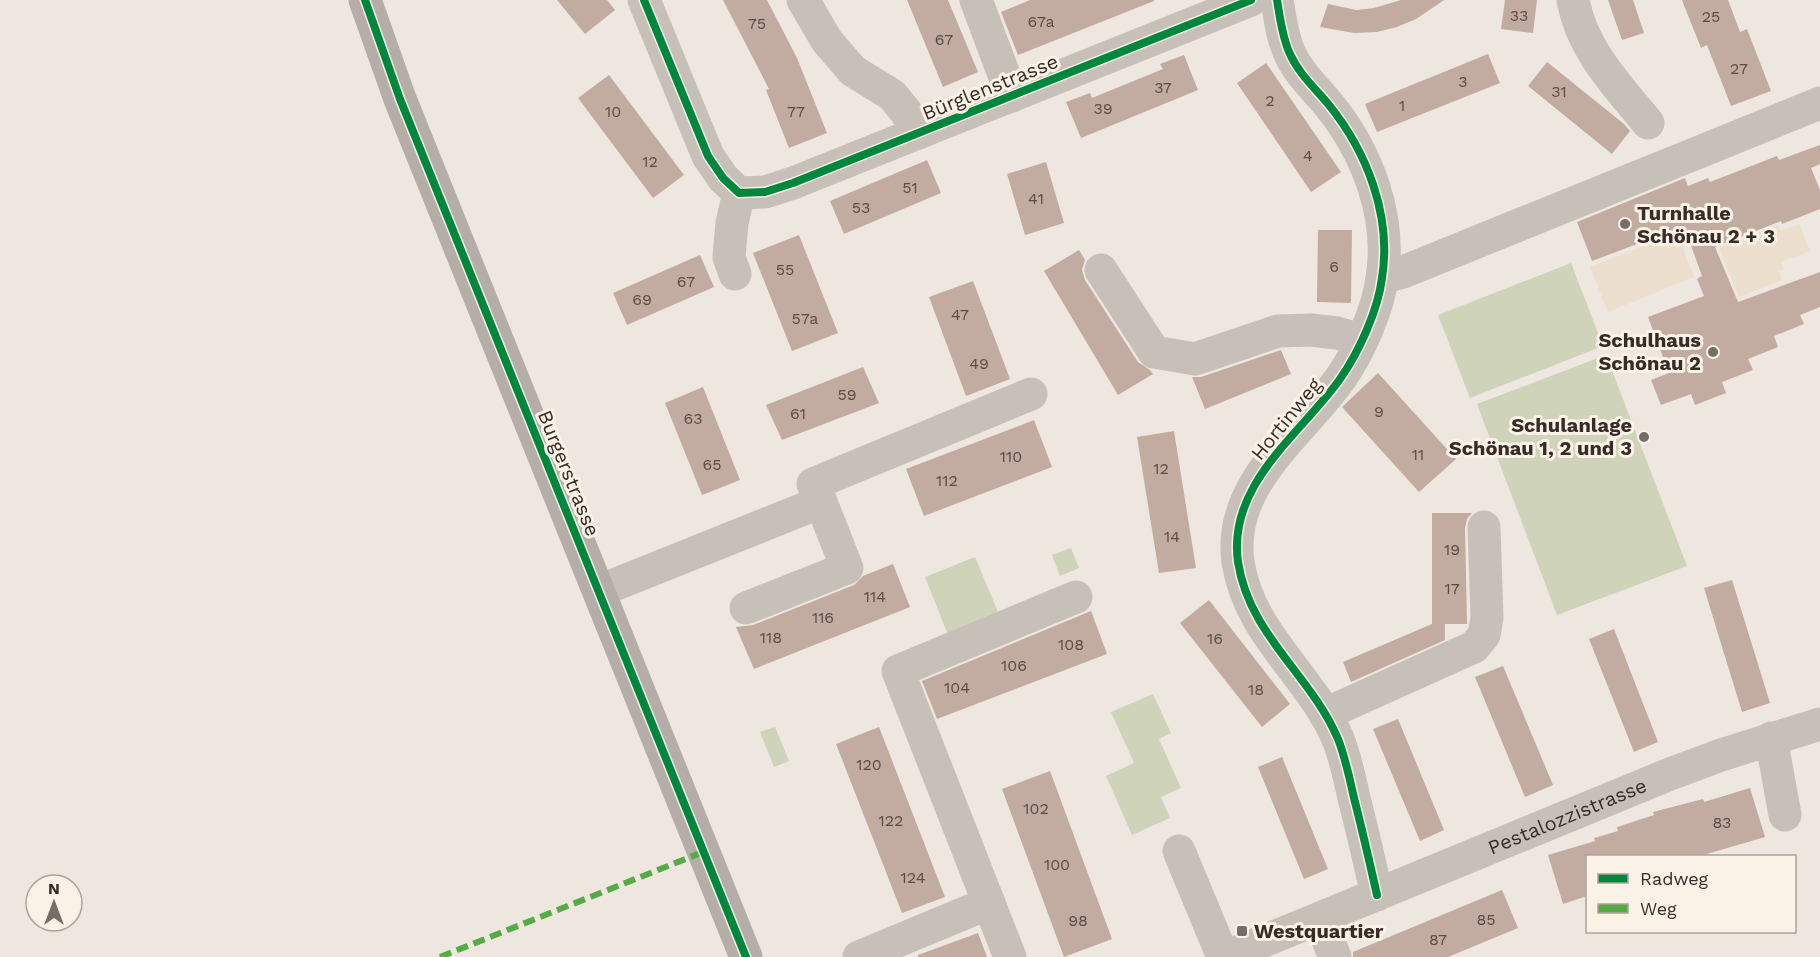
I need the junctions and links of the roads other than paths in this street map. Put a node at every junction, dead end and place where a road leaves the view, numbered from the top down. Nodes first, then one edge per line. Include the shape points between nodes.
1 (365, 0) edge
2 (644, 0) edge
3 (803, 0) edge
4 (1251, 0) edge
5 (1277, 0) edge
6 (1573, 0) edge
7 (982, 2) edge
8 (1012, 96) junction
9 (1820, 103) edge
10 (1648, 123) dead end
11 (918, 133) junction
12 (739, 193) junction
13 (1101, 270) dead end
14 (735, 274) dead end
15 (1382, 278) junction
16 (1361, 340) junction
17 (1032, 394) dead end
18 (821, 502) junction
19 (1484, 527) dead end
20 (599, 591) junction
21 (1076, 597) dead end
22 (746, 608) dead end
23 (1325, 714) junction
24 (1820, 724) edge
25 (1771, 738) junction
26 (1785, 815) dead end
27 (1179, 851) dead end
28 (1377, 895) junction
29 (990, 903) junction
30 (1319, 919) junction
31 (746, 957) edge
32 (859, 957) edge
33 (1010, 957) edge
34 (1224, 957) edge
35 (1335, 957) edge

1 - 20 main road, Burgerstrasse via 400,99
2 - 12 street via 708,156
3 - 11 street via 827,41 853,71 892,95
4 - 8 street, Bürglenstrasse
5 - 15 street, Hortinweg via 1288,51 1299,71 1346,129 1372,181 1384,242
6 - 10 street via 1577,20 1595,58
7 - 8 street
8 - 11 street, Bürglenstrasse
9 - 15 street
11 - 12 street, Bürglenstrasse via 793,183 765,192
12 - 14 street via 729,257
13 - 16 street via 1154,352 1195,359 1278,331 1311,330
15 - 16 street, Hortinweg
16 - 23 street, Hortinweg via 1339,380 1279,450 1254,487 1238,535 1238,561 1258,619
17 - 18 street via 813,484
18 - 20 street
18 - 22 street via 847,568
19 - 23 street via 1487,618 1484,635 1474,647
20 - 31 main road, Burgerstrasse
21 - 29 street via 898,671
23 - 28 street, Hortinweg via 1347,768
24 - 25 street, Pestalozzistrasse
25 - 26 street
25 - 28 street, Pestalozzistrasse via 1670,774
27 - 34 street
28 - 30 street, Pestalozzistrasse
29 - 32 street
29 - 33 street
30 - 34 street, Pestalozzistrasse
30 - 35 street

